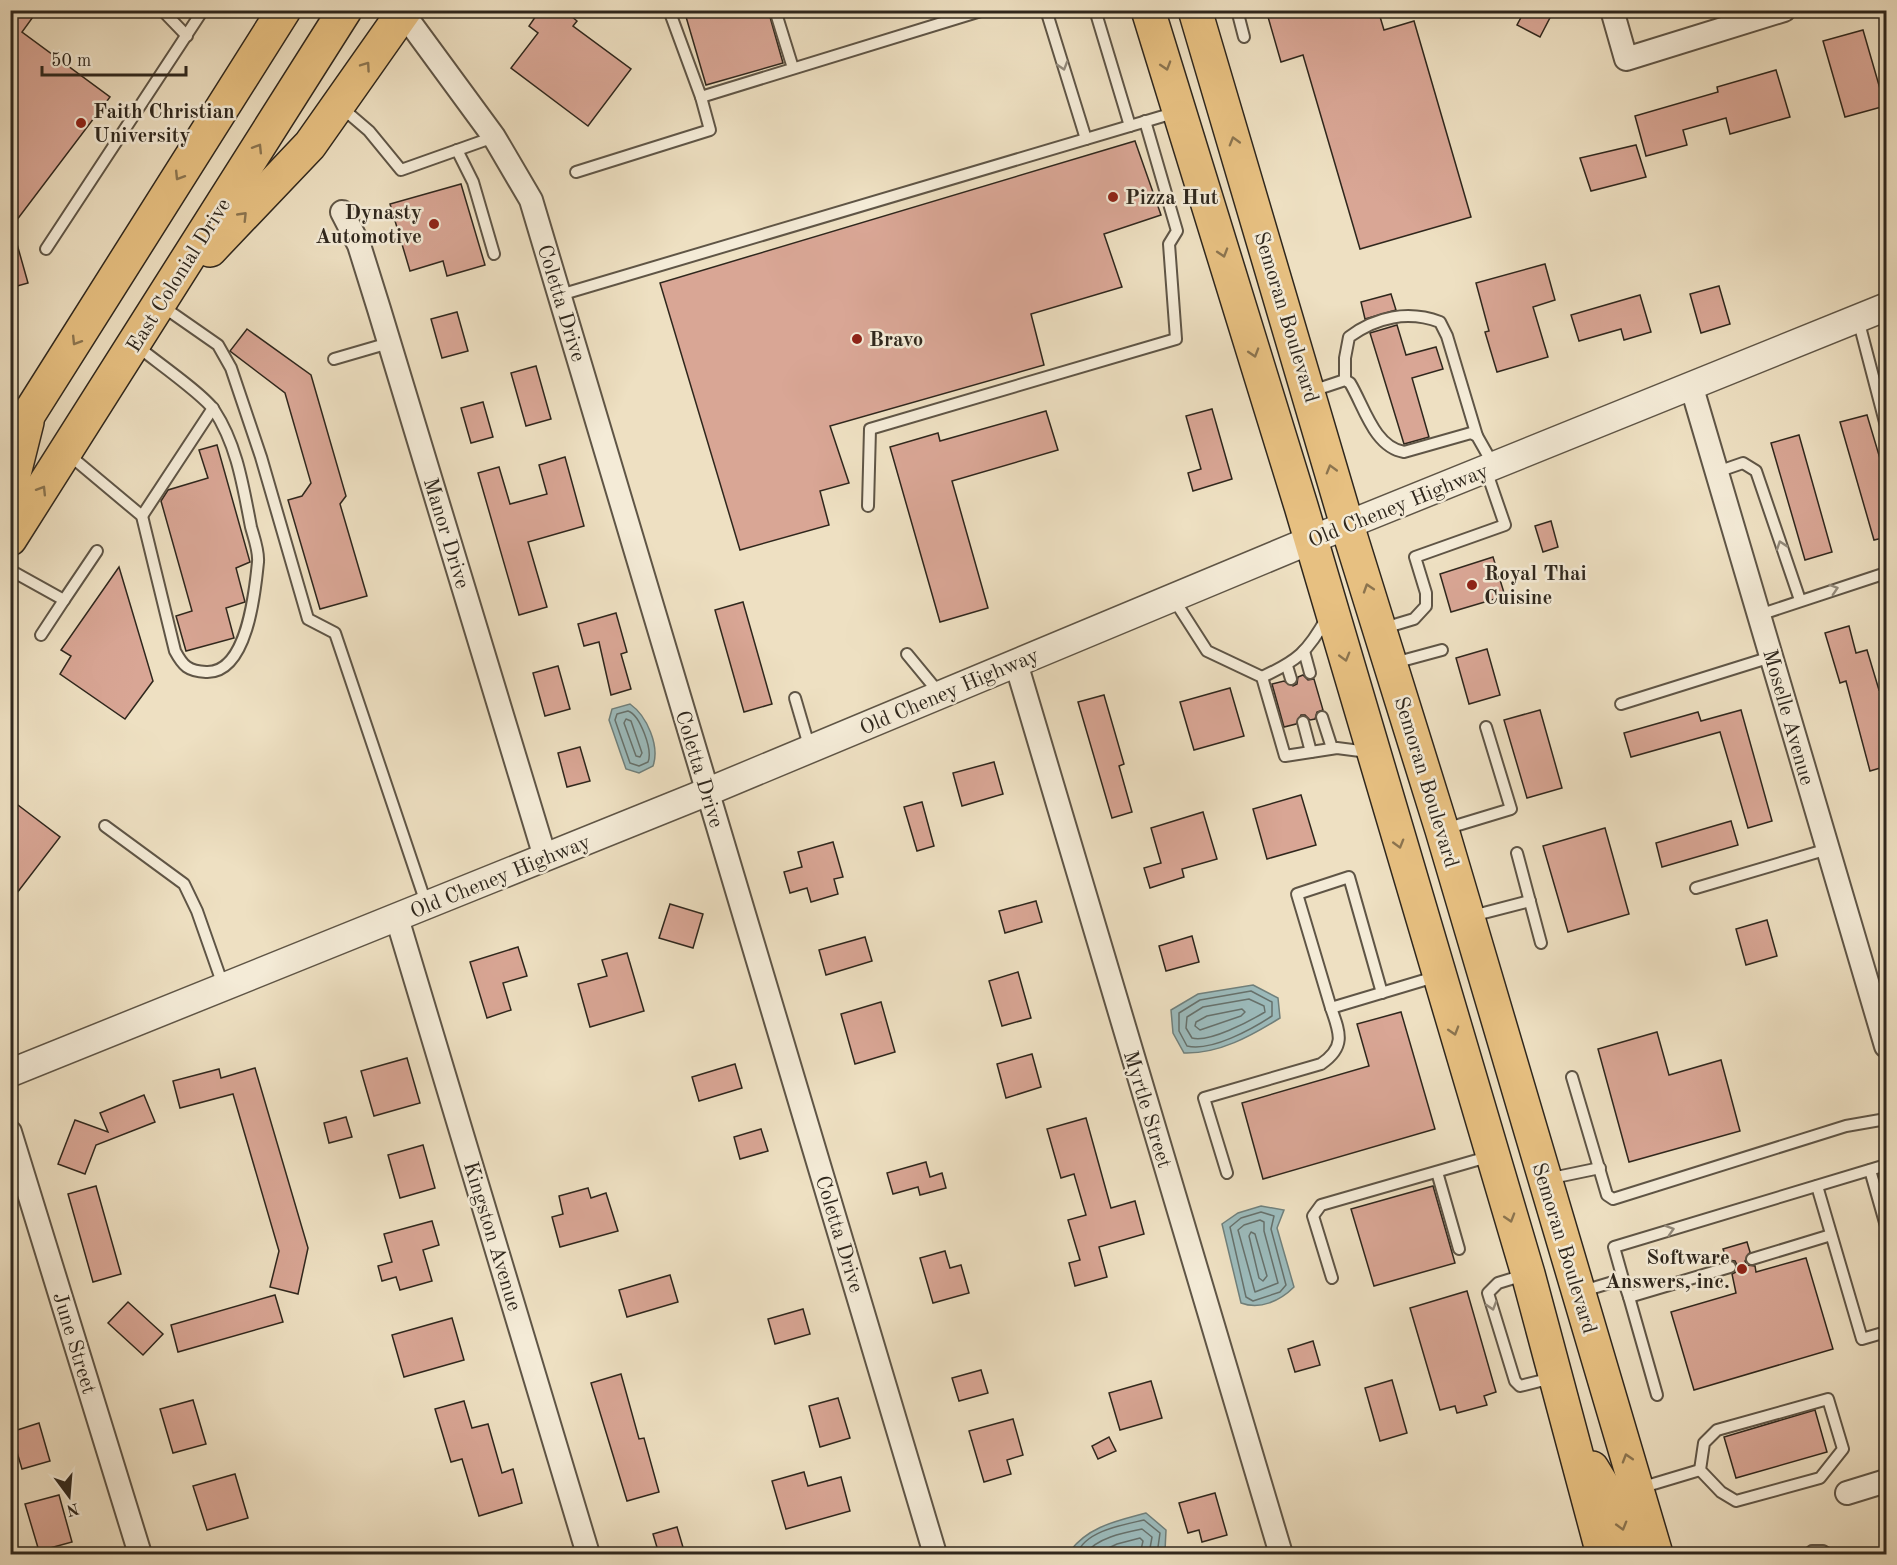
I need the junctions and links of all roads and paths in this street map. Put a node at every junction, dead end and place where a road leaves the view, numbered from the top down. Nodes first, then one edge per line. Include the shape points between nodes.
1 (162, 10) edge
2 (203, 10) edge
3 (265, 10) edge
4 (284, 10) edge
5 (345, 10) edge
6 (669, 10) edge
7 (775, 10) edge
8 (984, 10) edge
9 (1046, 10) edge
10 (1095, 10) edge
11 (1148, 10) edge
12 (1173, 10) edge
13 (1195, 10) edge
14 (1237, 10) edge
15 (1612, 10) edge
16 (1784, 10) edge
17 (404, 12) edge
18 (187, 36) junction
19 (1244, 37) dead end
20 (793, 68) junction
21 (701, 97) junction
22 (338, 105) junction
23 (221, 108) junction
24 (1180, 111) junction
25 (1145, 121) junction
26 (1130, 126) junction
27 (494, 137) junction
28 (1086, 139) junction
29 (457, 150) junction
30 (576, 172) dead end
31 (342, 212) dead end
32 (1259, 224) junction
33 (46, 249) dead end
34 (494, 254) dead end
35 (560, 296) junction
36 (159, 304) junction
37 (1887, 307) edge
38 (1858, 319) junction
39 (389, 343) junction
40 (134, 344) junction
41 (334, 360) dead end
42 (1346, 380) junction
43 (1692, 388) junction
44 (1309, 392) junction
45 (213, 408) junction
46 (19, 425) edge
47 (1887, 426) edge
48 (1477, 436) junction
49 (66, 452) junction
50 (1491, 468) junction
51 (1717, 472) junction
52 (10, 490) edge
53 (868, 506) dead end
54 (142, 516) junction
55 (1347, 525) junction
56 (10, 539) edge
57 (1311, 540) junction
58 (97, 551) dead end
59 (10, 570) edge
60 (1887, 573) edge
61 (1173, 598) junction
62 (64, 600) junction
63 (1800, 600) junction
64 (1331, 609) junction
65 (1759, 615) junction
66 (1381, 629) junction
67 (41, 635) dead end
68 (1442, 650) dead end
69 (1304, 651) junction
70 (907, 654) dead end
71 (1772, 657) junction
72 (1016, 663) junction
73 (1391, 664) junction
74 (1287, 666) junction
75 (1310, 673) dead end
76 (1262, 677) junction
77 (1291, 679) dead end
78 (940, 695) junction
79 (795, 698) dead end
80 (1621, 704) dead end
81 (1322, 717) dead end
82 (1303, 722) dead end
83 (1486, 727) dead end
84 (1332, 748) junction
85 (810, 749) junction
86 (1311, 752) junction
87 (1373, 753) junction
88 (707, 792) junction
89 (105, 826) dead end
90 (1442, 830) junction
91 (1828, 849) junction
92 (1517, 853) dead end
93 (545, 857) junction
94 (1696, 888) dead end
95 (1530, 901) junction
96 (427, 906) junction
97 (397, 918) junction
98 (1466, 918) junction
99 (1541, 943) dead end
100 (1438, 975) junction
101 (224, 988) junction
102 (1382, 993) junction
103 (1331, 1008) junction
104 (1887, 1046) edge
105 (10, 1073) edge
106 (1572, 1077) dead end
107 (1887, 1119) edge
108 (10, 1132) edge
109 (1491, 1156) junction
110 (1887, 1165) edge
111 (1600, 1168) junction
112 (1870, 1170) junction
113 (1437, 1172) junction
114 (1227, 1173) dead end
115 (1544, 1180) junction
116 (1816, 1186) junction
117 (1887, 1226) edge
118 (1831, 1235) junction
119 (1460, 1249) dead end
120 (1752, 1259) dead end
121 (1730, 1267) dead end
122 (1528, 1274) junction
123 (1332, 1278) dead end
124 (1623, 1279) junction
125 (1577, 1289) junction
126 (1629, 1298) junction
127 (1887, 1332) edge
128 (1555, 1377) junction
129 (1657, 1395) dead end
130 (1574, 1438) junction
131 (1700, 1470) junction
132 (1887, 1481) edge
133 (1637, 1489) junction
134 (1847, 1493) dead end
135 (140, 1554) edge
136 (588, 1554) edge
137 (935, 1554) edge
138 (1281, 1554) edge
139 (1603, 1554) edge
140 (1630, 1554) edge
141 (1656, 1554) edge
142 (1808, 1554) edge
143 (1828, 1554) edge

1 - 18 lane
2 - 18 lane
3 - 23 main road
4 - 23 main road
36 -> 5 main road, East Colonial Drive
6 - 21 lane
7 - 20 lane
8 - 20 lane
9 -> 28 lane
10 - 26 lane
11 -> 24 main road, Semoran Boulevard
12 - 32 main road via 1229,195
32 -> 13 main road, Semoran Boulevard
14 - 19 lane
15 - 16 street via 1626,59
22 -> 17 main road
17 - 27 street, Coletta Drive
18 - 33 lane
20 - 21 lane
21 - 30 lane via 711,130
22 - 29 lane via 369,131 401,170
36 -> 22 main road via 310,146
23 -> 46 main road
24 - 25 lane
24 -> 57 main road, Semoran Boulevard
25 - 26 lane
25 - 53 lane via 1177,231 1169,244 1176,339 870,429
26 - 28 lane
27 - 29 lane
27 - 35 street, Coletta Drive via 531,200
28 - 35 lane
29 - 34 lane via 473,182
31 - 39 street, Manor Drive via 359,245
32 - 44 main road, Semoran Boulevard
35 - 88 street, Coletta Drive
36 - 40 main road, East Colonial Drive
36 - 96 lane via 218,345 231,368 308,619 335,633
37 - 38 street, Old Cheney Highway
38 - 43 street, Old Cheney Highway
38 - 47 lane
39 - 41 lane
39 - 93 street, Manor Drive
40 - 45 lane
40 - 49 main road, East Colonial Drive
42 - 44 lane
42 - 48 lane via 1378,434 1394,450 1404,452 1471,433
42 - 48 lane via 1349,337 1362,328 1401,315 1420,314 1440,322
43 - 50 street, Old Cheney Highway
43 - 51 street, Moselle Avenue
55 -> 44 main road, Semoran Boulevard
45 - 54 lane
45 - 54 lane via 233,448 258,560 244,637 234,658 222,669 189,670 175,651
46 - 52 main road
48 - 50 lane
49 - 54 lane
56 -> 49 main road, East Colonial Drive
50 - 55 street, Old Cheney Highway
50 - 66 lane via 1505,525 1415,557 1426,606 1414,619
63 -> 51 lane via 1756,471 1743,463
51 - 65 street, Moselle Avenue
55 - 57 street, Old Cheney Highway
66 -> 55 main road, Semoran Boulevard
57 - 61 street, Old Cheney Highway
57 - 64 main road, Semoran Boulevard
58 - 62 lane
59 - 62 lane
63 -> 60 lane
61 - 72 street, Old Cheney Highway
61 - 76 lane via 1207,651
62 - 67 lane
63 - 65 lane
64 - 69 lane via 1313,643
64 -> 87 main road, Semoran Boulevard
65 - 71 street, Moselle Avenue
66 - 73 main road, Semoran Boulevard
68 - 73 lane
69 - 74 lane
69 - 75 lane
70 - 78 lane
71 - 80 lane
71 - 91 street, Moselle Avenue
72 - 78 street, Old Cheney Highway
72 - 138 street, Myrtle Street
73 - 90 main road, Semoran Boulevard
74 - 76 lane
74 - 77 lane
76 - 86 lane via 1285,756
78 - 85 street, Old Cheney Highway
79 - 85 lane
81 - 84 lane
82 - 86 lane
83 - 90 lane via 1511,809
84 - 86 lane
84 - 87 lane
85 - 88 street, Old Cheney Highway
87 -> 100 main road, Semoran Boulevard
88 - 93 street, Old Cheney Highway
88 - 137 street, Coletta Drive
89 - 101 lane via 184,884
90 - 98 main road, Semoran Boulevard
91 - 94 lane
91 - 104 street, Moselle Avenue
92 - 95 lane
93 - 96 street, Old Cheney Highway
95 - 98 lane
95 - 99 lane
96 - 97 street, Old Cheney Highway
97 - 101 street, Old Cheney Highway
97 - 136 street, Kingston Avenue
98 - 115 main road, Semoran Boulevard
100 - 102 lane
100 -> 109 main road, Semoran Boulevard
100 - 115 main road via 1474,1007 1516,1147
101 - 105 street, Old Cheney Highway
102 - 103 lane
102 - 103 lane via 1348,877 1297,894
103 - 114 lane via 1339,1031 1338,1047 1321,1064 1204,1098
106 - 111 lane
107 - 111 lane via 1846,1126 1613,1199 1607,1195
108 - 135 street, June Street
109 - 113 lane
109 -> 122 main road, Semoran Boulevard
110 - 112 lane
111 - 115 lane
112 - 116 lane
112 - 117 lane
113 - 119 lane
113 - 123 lane via 1321,1205 1313,1216
115 - 125 main road, Semoran Boulevard
116 - 118 lane
124 -> 116 lane via 1614,1246
118 - 120 lane
118 - 127 lane via 1862,1339
121 - 126 lane
122 - 128 main road, Semoran Boulevard
122 -> 128 lane via 1498,1283 1488,1293 1515,1381 1520,1386
124 - 125 lane
124 - 126 lane
133 -> 125 main road, Semoran Boulevard
126 - 129 lane
128 - 130 main road, Semoran Boulevard
130 - 139 main road, Semoran Boulevard
130 -> 140 main road via 1617,1509
131 - 131 lane via 1720,1492 1736,1501 1820,1478 1842,1449 1828,1399 1717,1430 1704,1443
131 - 133 lane
132 - 134 street
133 - 141 main road, Semoran Boulevard
142 - 143 lane

